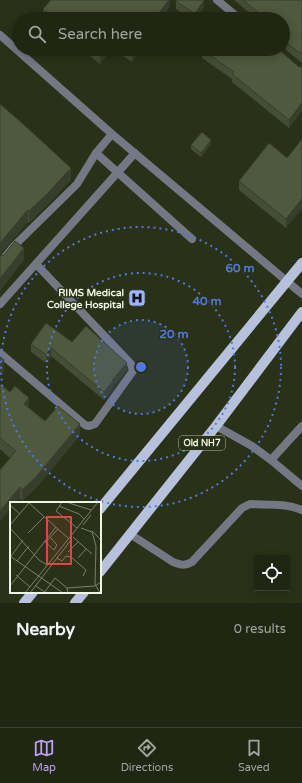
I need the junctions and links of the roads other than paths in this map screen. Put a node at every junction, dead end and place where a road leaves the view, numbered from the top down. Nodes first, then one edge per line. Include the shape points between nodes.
1 (217, 0) edge
2 (232, 12) edge
3 (0, 35) edge
4 (12, 46) edge
5 (24, 56) edge
6 (112, 134) junction
7 (96, 153) junction
8 (135, 153) junction
9 (119, 173) junction
10 (192, 240) dead end
11 (0, 263) edge
12 (302, 263) edge
13 (36, 264) junction
14 (288, 282) junction
15 (302, 294) edge
16 (0, 304) edge
17 (302, 312) edge
18 (0, 353) edge
19 (216, 426) junction
20 (302, 426) edge
21 (271, 460) junction
22 (302, 486) edge
23 (101, 508) edge
24 (302, 510) edge
25 (130, 534) junction
26 (101, 571) edge
27 (32, 593) edge
28 (83, 593) edge
29 (24, 603) edge
30 (75, 603) edge

1 - 2 street
3 - 4 street
5 - 6 street
6 - 7 street
6 - 8 street
7 - 9 street
7 - 11 street via 77,184
8 - 9 street
8 - 14 street
9 - 10 street
9 - 13 street
12 - 14 main road, Old NH7
13 - 16 street
13 - 18 street via 131,364 132,372 95,424 88,426
14 - 15 street
14 - 23 main road, Old NH7
17 - 19 main road, Old NH7
19 - 21 street
19 - 25 main road, Old NH7
20 - 21 street
21 - 22 street
24 - 25 street via 287,506 246,505 187,565 173,562
25 - 26 main road, Old NH7
27 - 29 main road
28 - 30 main road

